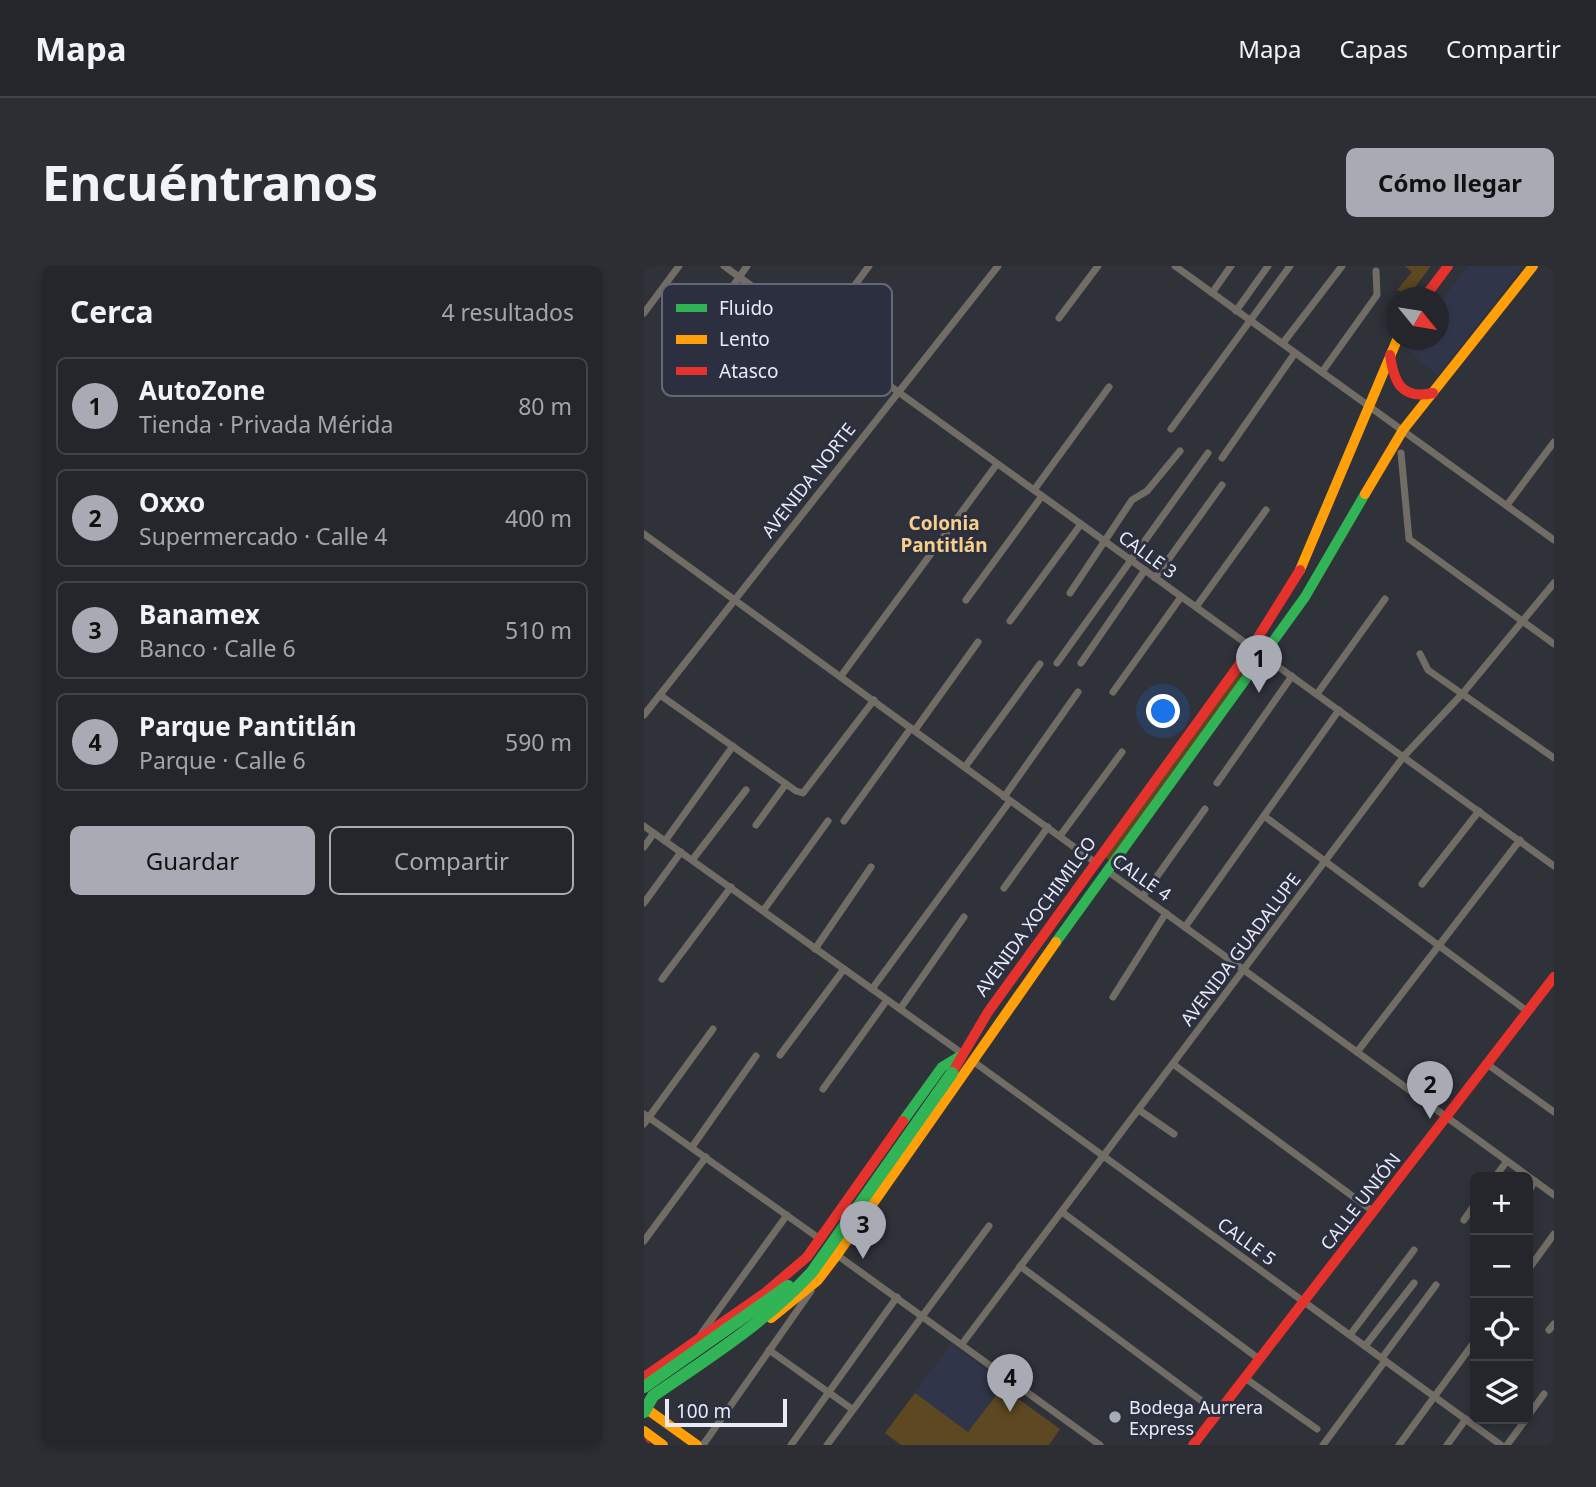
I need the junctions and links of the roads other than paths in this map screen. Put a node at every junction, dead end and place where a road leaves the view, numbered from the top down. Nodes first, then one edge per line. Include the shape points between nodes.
1 (679, 266) edge
2 (724, 266) edge
3 (747, 266) edge
4 (869, 266) edge
5 (998, 266) edge
6 (1098, 266) edge
7 (1175, 266) edge
8 (1231, 266) edge
9 (1268, 266) edge
10 (1290, 266) edge
11 (1342, 266) edge
12 (1448, 266) edge
13 (1533, 266) edge
14 (1376, 271) dead end
15 (742, 278) junction
16 (666, 284) edge
17 (738, 284) edge
18 (750, 284) edge
19 (856, 284) edge
20 (1432, 287) edge
21 (662, 289) edge
22 (1212, 293) junction
23 (1236, 311) junction
24 (644, 313) edge
25 (1059, 318) dead end
26 (1251, 321) junction
27 (1283, 343) junction
28 (1392, 350) edge
29 (1295, 353) junction
30 (1390, 354) junction
31 (1322, 372) junction
32 (1109, 387) dead end
33 (892, 388) edge
34 (898, 392) junction
35 (1433, 393) junction
36 (1368, 405) junction
37 (1171, 429) dead end
38 (1403, 430) junction
39 (1554, 442) edge
40 (1180, 451) dead end
41 (1208, 453) dead end
42 (1401, 453) dead end
43 (1222, 458) dead end
44 (997, 464) junction
45 (1222, 485) dead end
46 (1034, 490) junction
47 (1042, 496) junction
48 (1507, 505) junction
49 (1266, 510) dead end
50 (1082, 524) junction
51 (645, 537) edge
52 (1554, 540) edge
53 (1104, 541) junction
54 (1130, 560) junction
55 (1145, 570) junction
56 (1155, 578) junction
57 (1554, 583) edge
58 (1070, 593) dead end
59 (1181, 597) junction
60 (1385, 599) dead end
61 (733, 600) junction
62 (966, 600) dead end
63 (1196, 607) junction
64 (1010, 621) dead end
65 (1523, 621) junction
66 (978, 642) dead end
67 (1554, 643) edge
68 (1252, 647) junction
69 (1420, 654) dead end
70 (1264, 656) junction
71 (1056, 663) dead end
72 (1081, 663) dead end
73 (1040, 664) dead end
74 (841, 676) junction
75 (1292, 676) junction
76 (1077, 692) dead end
77 (1112, 692) dead end
78 (1317, 694) junction
79 (1463, 694) junction
80 (660, 695) junction
81 (874, 700) junction
82 (1339, 710) junction
83 (644, 715) edge
84 (913, 729) junction
85 (733, 746) junction
86 (1122, 752) dead end
87 (1405, 756) junction
88 (1554, 758) edge
89 (965, 767) junction
90 (1217, 783) dead end
91 (786, 784) junction
92 (746, 790) dead end
93 (1007, 799) junction
94 (1205, 809) dead end
95 (1479, 811) junction
96 (1264, 816) junction
97 (828, 821) dead end
98 (844, 821) dead end
99 (756, 825) dead end
100 (1048, 827) junction
101 (648, 830) edge
102 (1060, 836) junction
103 (1520, 840) junction
104 (665, 841) junction
105 (644, 847) edge
106 (681, 852) junction
107 (693, 859) junction
108 (1326, 861) junction
109 (1095, 862) junction
110 (1554, 866) edge
111 (871, 867) dead end
112 (1107, 871) junction
113 (1423, 884) dead end
114 (731, 887) junction
115 (1004, 888) dead end
116 (1143, 896) junction
117 (644, 903) edge
118 (763, 911) junction
119 (1166, 913) junction
120 (964, 917) dead end
121 (1185, 927) junction
122 (1438, 945) junction
123 (815, 948) junction
124 (844, 970) junction
125 (1244, 970) junction
126 (1554, 977) edge
127 (663, 979) dead end
128 (872, 989) junction
129 (1113, 997) dead end
130 (887, 1000) junction
131 (900, 1009) junction
132 (1527, 1011) junction
133 (713, 1029) dead end
134 (1357, 1052) junction
135 (780, 1055) dead end
136 (756, 1056) dead end
137 (969, 1058) junction
138 (1488, 1063) junction
139 (1173, 1064) junction
140 (823, 1089) dead end
141 (1139, 1110) junction
142 (1554, 1112) edge
143 (1447, 1117) junction
144 (646, 1118) edge
145 (1174, 1134) dead end
146 (692, 1147) junction
147 (1105, 1156) junction
148 (706, 1157) junction
149 (1507, 1161) junction
150 (1499, 1172) edge
151 (1535, 1181) junction
152 (1533, 1184) edge
153 (1554, 1195) edge
154 (1470, 1211) edge
155 (1062, 1212) junction
156 (1374, 1212) junction
157 (787, 1215) junction
158 (1464, 1220) dead end
159 (989, 1226) dead end
160 (1554, 1234) edge
161 (821, 1240) junction
162 (644, 1241) edge
163 (1415, 1250) dead end
164 (837, 1255) junction
165 (1533, 1263) edge
166 (1020, 1266) junction
167 (818, 1280) junction
168 (1414, 1283) dead end
169 (1436, 1284) dead end
170 (897, 1297) junction
171 (1304, 1303) junction
172 (922, 1316) junction
173 (1350, 1335) junction
174 (695, 1342) junction
175 (962, 1344) junction
176 (1365, 1346) junction
177 (1470, 1348) edge
178 (769, 1350) junction
179 (1259, 1359) junction
180 (1383, 1359) junction
181 (649, 1373) edge
182 (1245, 1378) junction
183 (668, 1390) junction
184 (828, 1392) junction
185 (1544, 1394) dead end
186 (1434, 1396) junction
187 (645, 1401) edge
188 (852, 1409) junction
189 (1533, 1409) edge
190 (1218, 1413) junction
191 (1466, 1419) junction
192 (1522, 1424) edge
193 (1317, 1429) dead end
194 (646, 1438) edge
195 (663, 1445) edge
196 (696, 1445) edge
197 (703, 1445) edge
198 (791, 1445) edge
199 (827, 1445) edge
200 (1100, 1445) edge
201 (1193, 1445) edge
202 (1323, 1445) edge
203 (1399, 1445) edge
204 (1447, 1445) edge
205 (1501, 1445) edge
206 (1507, 1445) edge

1 - 16 street
2 - 15 street, CALLE 3
3 - 15 street
4 - 19 street
5 - 34 street, AVENIDA NORTE
6 - 25 street
7 - 22 street
8 - 22 street
9 - 23 street
10 - 26 street
11 - 27 street
12 - 20 main road
13 - 35 main road, AVENIDA XOCHIMILCO
14 - 31 street via 1377,295
15 - 17 street
15 - 18 street, CALLE 3
21 - 24 street
22 - 23 street
23 - 26 street
26 - 27 street
26 - 37 street
27 - 29 street
28 - 30 main road, AVENIDA XOCHIMILCO
29 - 31 street
29 - 43 street
30 - 35 main road via 1400,390 1414,396
30 - 36 main road, AVENIDA XOCHIMILCO
31 - 36 street
32 - 46 street
33 - 34 street, CALLE 3
34 - 44 street, CALLE 3
34 - 61 street, AVENIDA NORTE
35 - 38 main road, AVENIDA XOCHIMILCO
36 - 38 street
36 - 68 main road, AVENIDA XOCHIMILCO via 1303,566
38 - 48 street
38 - 70 main road, AVENIDA XOCHIMILCO via 1305,597
39 - 48 street
40 - 53 street via 1147,491 1132,500
41 - 54 street
42 - 65 street via 1409,539
44 - 46 street, CALLE 3
44 - 74 street
45 - 56 street
46 - 47 street, CALLE 3
47 - 50 street, CALLE 3
47 - 62 street
48 - 52 street
49 - 63 street
50 - 53 street, CALLE 3
50 - 64 street
51 - 61 street, CALLE 4
53 - 54 street, CALLE 3
53 - 58 street
54 - 55 street, CALLE 3
54 - 71 street
55 - 56 street, CALLE 3
55 - 72 street
56 - 59 street, CALLE 3
57 - 65 street, AVENIDA GUADALUPE
59 - 63 street, CALLE 3
59 - 77 street
60 - 78 street
61 - 74 street, CALLE 4
61 - 80 street, AVENIDA NORTE
63 - 68 street, CALLE 3
65 - 67 street
65 - 79 street, AVENIDA GUADALUPE
66 - 84 street
68 - 70 street, CALLE 3
68 - 109 main road, AVENIDA XOCHIMILCO
69 - 79 street via 1427,670
70 - 75 street, CALLE 3
70 - 112 main road, AVENIDA XOCHIMILCO
73 - 89 street
74 - 81 street, CALLE 4
75 - 78 street, CALLE 3
75 - 90 street
76 - 93 street
78 - 82 street, CALLE 3
79 - 87 street, AVENIDA GUADALUPE
79 - 88 street
80 - 83 street, AVENIDA NORTE
80 - 85 street
81 - 84 street, CALLE 4
81 - 91 street via 803,793
82 - 87 street, CALLE 3
82 - 96 street
84 - 89 street, CALLE 4
84 - 98 street
85 - 91 street
85 - 104 street
86 - 102 street
87 - 95 street, CALLE 3
87 - 108 street, AVENIDA GUADALUPE
89 - 93 street, CALLE 4
91 - 99 street
92 - 107 street
93 - 100 street, CALLE 4
93 - 128 street
94 - 116 street
95 - 103 street, CALLE 3
95 - 113 street
96 - 108 street
96 - 121 street
97 - 118 street
100 - 102 street, CALLE 4
100 - 115 street
101 - 104 street, CALLE 5
101 - 105 street
102 - 109 street, CALLE 4
103 - 110 street, CALLE 3
103 - 122 street
104 - 106 street, CALLE 5
106 - 107 street, CALLE 5
106 - 117 street
107 - 114 street, CALLE 5
108 - 122 street
108 - 125 street, AVENIDA GUADALUPE
109 - 112 street, CALLE 4
109 - 137 main road, AVENIDA XOCHIMILCO via 988,1012
111 - 123 street
112 - 116 street, CALLE 4
112 - 137 main road, AVENIDA XOCHIMILCO
114 - 118 street, CALLE 5
114 - 127 street
116 - 119 street, CALLE 4
118 - 123 street, CALLE 5
119 - 121 street, CALLE 4
119 - 129 street
120 - 131 street
121 - 125 street, CALLE 4
122 - 132 street
122 - 134 street
123 - 124 street, CALLE 5
124 - 128 street, CALLE 5
124 - 135 street
125 - 134 street, CALLE 4
125 - 139 street, AVENIDA GUADALUPE
126 - 132 main road, CALLE UNIÓN
128 - 130 street, CALLE 5
130 - 131 street, CALLE 5
130 - 140 street
131 - 137 street, CALLE 5
132 - 138 main road, CALLE UNIÓN
133 - 144 street
134 - 143 street, CALLE 4
136 - 146 street
137 - 147 street, CALLE 5
137 - 161 main road, AVENIDA XOCHIMILCO via 942,1067
137 - 164 main road, AVENIDA XOCHIMILCO
137 - 187 main road, bridge via 952,1073 793,1293 757,1324
138 - 142 street
138 - 143 main road, CALLE UNIÓN
139 - 141 street, AVENIDA GUADALUPE
139 - 156 street
141 - 145 street
141 - 147 street, AVENIDA GUADALUPE
143 - 149 street, CALLE 4
143 - 156 main road, CALLE UNIÓN
144 - 146 street
146 - 148 street
147 - 155 street, AVENIDA GUADALUPE
147 - 171 street, CALLE 5
148 - 157 street
148 - 162 street
149 - 150 street
149 - 151 street, CALLE 4
151 - 152 street
151 - 153 street, CALLE 4
154 - 158 street
155 - 166 street, AVENIDA GUADALUPE
155 - 179 street
156 - 171 main road, CALLE UNIÓN
157 - 161 street
157 - 174 street
159 - 172 street
160 - 165 street
161 - 174 main road, AVENIDA XOCHIMILCO via 782,1279
163 - 173 street
164 - 167 main road, AVENIDA XOCHIMILCO
164 - 170 street
164 - 187 main road, bridge via 788,1286
166 - 175 street, AVENIDA GUADALUPE
166 - 190 street
167 - 178 street, AVENIDA XOCHIMILCO
167 - 183 main road, AVENIDA XOCHIMILCO via 760,1327
168 - 176 street
169 - 180 street
170 - 172 street
170 - 184 street
171 - 173 street, CALLE 5
171 - 179 main road, CALLE UNIÓN
172 - 175 street
172 - 188 street
173 - 176 street, CALLE 5
174 - 181 main road, AVENIDA XOCHIMILCO
175 - 200 street
176 - 180 street, CALLE 5
177 - 186 street
178 - 184 street
178 - 197 street, AVENIDA XOCHIMILCO
179 - 182 main road, CALLE UNIÓN
180 - 186 street, CALLE 5
180 - 202 street
181 - 183 main road via 655,1385
182 - 190 main road, CALLE UNIÓN
182 - 193 street
183 - 187 main road, AVENIDA XOCHIMILCO
184 - 188 street
184 - 198 street
185 - 189 street
186 - 191 street, CALLE 5
186 - 203 street
187 - 196 main road
188 - 199 street
190 - 201 main road, CALLE UNIÓN
191 - 204 street
191 - 205 street, CALLE 5
192 - 206 street
194 - 195 main road

